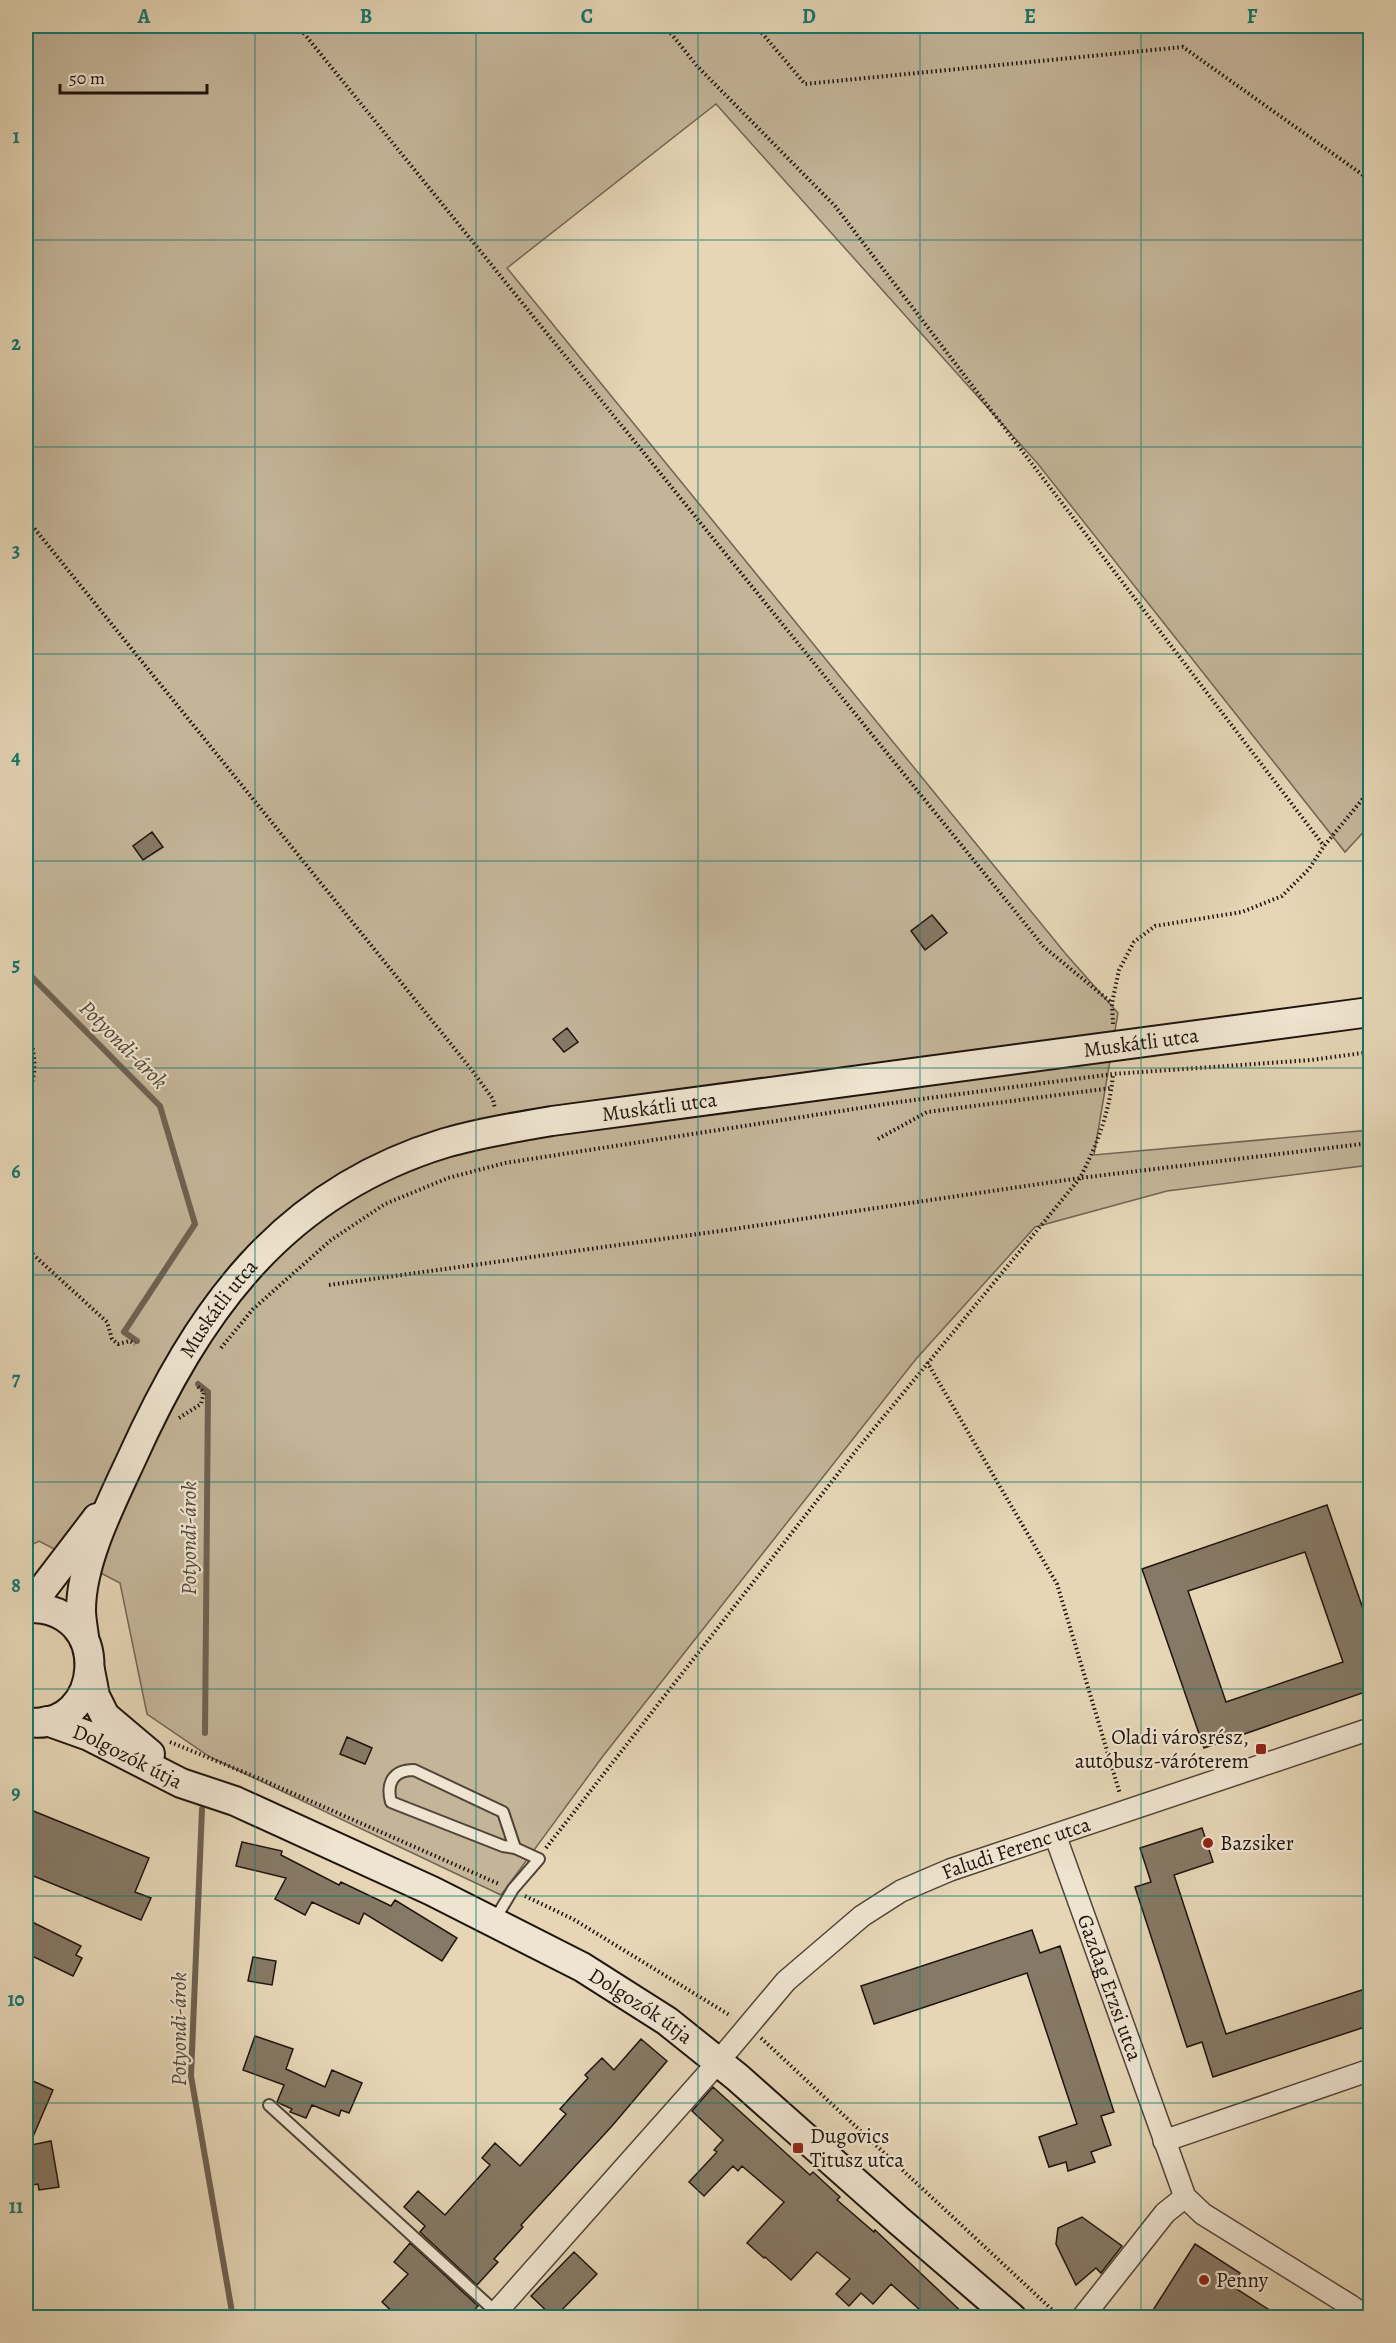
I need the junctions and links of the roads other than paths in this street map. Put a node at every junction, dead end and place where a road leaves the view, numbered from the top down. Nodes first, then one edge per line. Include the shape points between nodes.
1 (1371, 1012) edge
2 (115, 1495) junction
3 (26, 1603) edge
4 (26, 1608) edge
5 (84, 1637) junction
6 (90, 1670) junction
7 (36, 1722) edge
8 (1369, 1735) edge
9 (208, 1790) junction
10 (1055, 1834) junction
11 (515, 1848) junction
12 (494, 1921) junction
13 (718, 2062) junction
14 (1371, 2070) edge
15 (269, 2106) dead end
16 (1164, 2141) junction
17 (1185, 2197) junction
18 (493, 2315) edge
19 (1012, 2318) edge
20 (1082, 2318) edge
21 (1367, 2318) edge

1 - 2 main road, Muskátli utca via 564,1119 445,1143 391,1164 344,1189 302,1217 239,1276 182,1359
2 - 3 main road, Muskátli utca via 39,1594
2 - 5 main road, Muskátli utca via 95,1542 83,1587
4 - 5 main road via 54,1611
5 - 6 main road, Dolgozók útja
6 - 7 main road via 80,1698 66,1713
6 - 9 main road, Dolgozók útja via 95,1696 105,1716 141,1749
7 - 9 main road, Dolgozók útja via 89,1736 181,1783
8 - 10 street, Faludi Ferenc utca
9 - 12 main road, Dolgozók útja
10 - 13 street, Faludi Ferenc utca via 950,1870 901,1891 862,1916 786,1981
10 - 16 street, Gazdag Erzsi utca
11 - 11 lane via 503,1812 414,1770 395,1775 388,1792 391,1802
11 - 12 lane via 539,1859 513,1889
12 - 13 main road, Dolgozók útja via 582,1967 666,2021
13 - 18 street
13 - 19 main road, Dolgozók útja
14 - 16 street
15 - 18 lane
16 - 17 street, Gazdag Erzsi utca
17 - 20 street via 1165,2213
17 - 21 street, Gazdag Erzsi utca via 1203,2214

